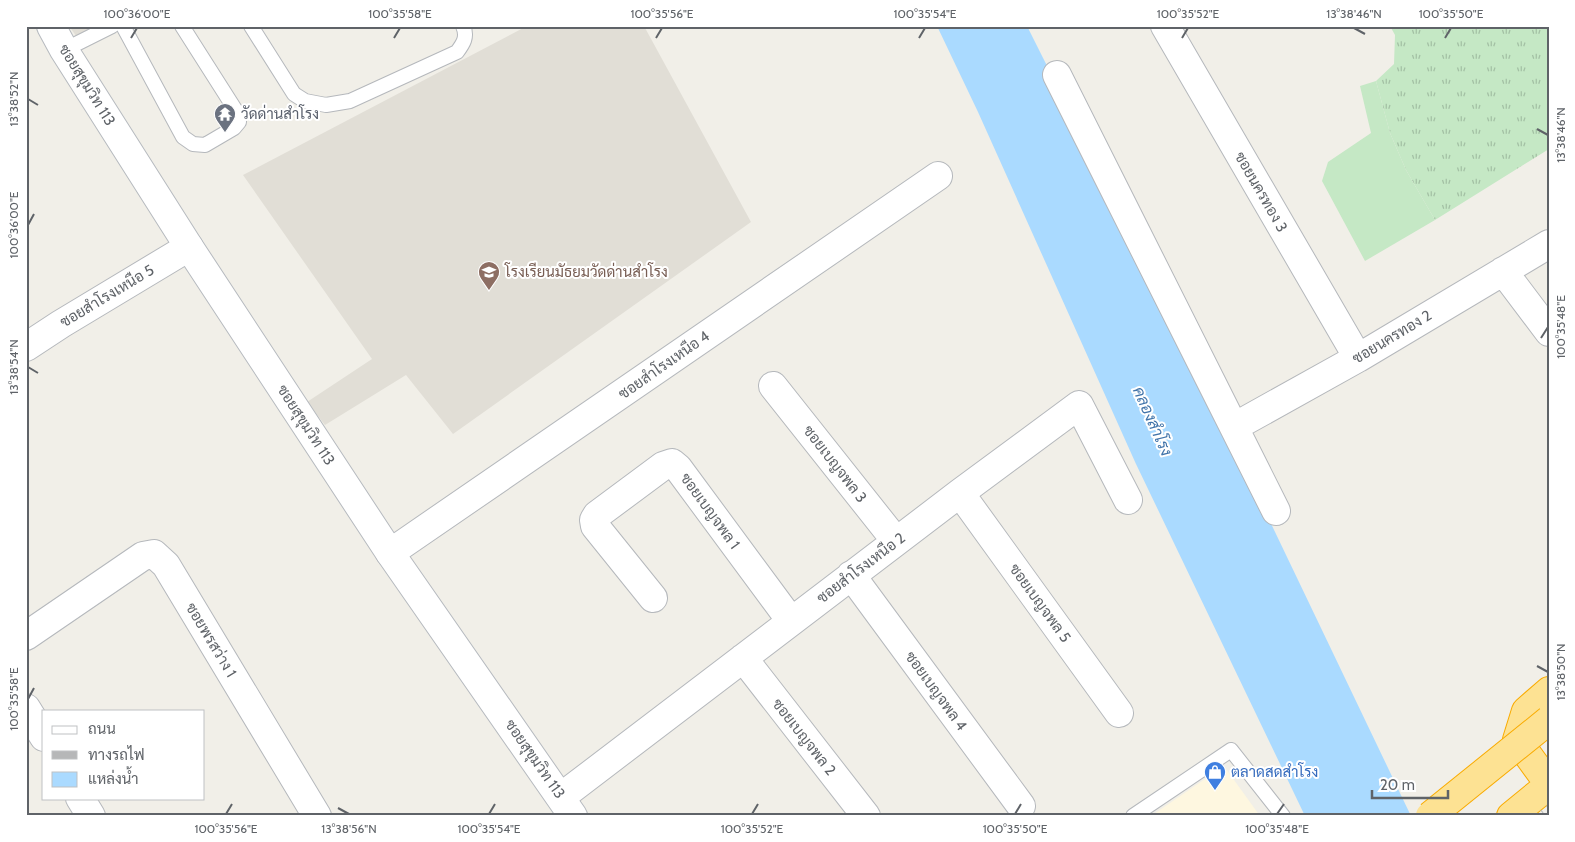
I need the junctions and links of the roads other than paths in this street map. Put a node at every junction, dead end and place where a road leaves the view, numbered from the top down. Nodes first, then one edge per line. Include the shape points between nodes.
1 (52, 26) edge
2 (112, 26) edge
3 (123, 26) edge
4 (182, 26) edge
5 (251, 26) edge
6 (463, 26) edge
7 (1165, 26) edge
8 (64, 50) junction
9 (1057, 75) dead end
10 (938, 176) dead end
11 (1549, 244) edge
12 (189, 247) junction
13 (1503, 271) junction
14 (1549, 332) edge
15 (26, 347) edge
16 (1358, 358) junction
17 (773, 386) dead end
18 (1234, 428) junction
19 (960, 493) junction
20 (1128, 500) dead end
21 (1276, 511) dead end
22 (896, 542) junction
23 (390, 553) junction
24 (851, 575) junction
25 (653, 598) dead end
26 (791, 621) junction
27 (26, 636) edge
28 (743, 658) junction
29 (1549, 691) edge
30 (26, 708) edge
31 (1119, 713) dead end
32 (1549, 720) edge
33 (42, 734) edge
34 (1549, 784) edge
35 (81, 800) edge
36 (567, 806) edge
37 (1021, 806) dead end
38 (91, 816) edge
39 (317, 816) edge
40 (866, 816) edge
41 (1133, 816) edge
42 (1283, 816) edge
43 (1430, 816) edge
44 (1511, 816) edge

1 - 8 street, ซอยสุขุมวิท 113
2 - 8 lane
3 - 4 lane via 183,137 193,144 205,145 234,128 238,114
5 - 6 lane via 294,94 305,101 326,105 350,101 457,52 465,41
7 - 16 street, ซอยนครทอง 3
8 - 12 street, ซอยสุขุมวิท 113
9 - 18 street
10 - 23 street, ซอยสำโรงเหนือ 4
11 - 13 street, ซอยนครทอง 2
12 - 15 street, ซอยสำโรงเหนือ 5
12 - 23 street, ซอยสุขุมวิท 113
13 - 14 street
13 - 16 street, ซอยนครทอง 2
16 - 18 street, ซอยนครทอง 2
17 - 22 street, ซอยเบญจพล 3
18 - 21 street
19 - 20 street, ซอยสำโรงเหนือ 2 via 1079,405
19 - 22 street, ซอยสำโรงเหนือ 2
19 - 31 street, ซอยเบญจพล 5
22 - 24 street, ซอยสำโรงเหนือ 2
23 - 36 street, ซอยสุขุมวิท 113
24 - 26 street, ซอยสำโรงเหนือ 2
24 - 37 street, ซอยเบญจพล 4
25 - 26 street, ซอยเบญจพล 1 via 595,526 594,520 663,466 672,463
26 - 28 street, ซอยสำโรงเหนือ 2
27 - 39 street, ซอยพรสว่าง 1 via 143,556 154,554 166,565
28 - 36 street, ซอยสำโรงเหนือ 2
28 - 40 street, ซอยเบญจพล 2
29 - 34 highway via 1526,710 1517,740
30 - 33 street
32 - 43 highway, bridge
34 - 44 highway
35 - 38 street
41 - 42 lane via 1231,750

